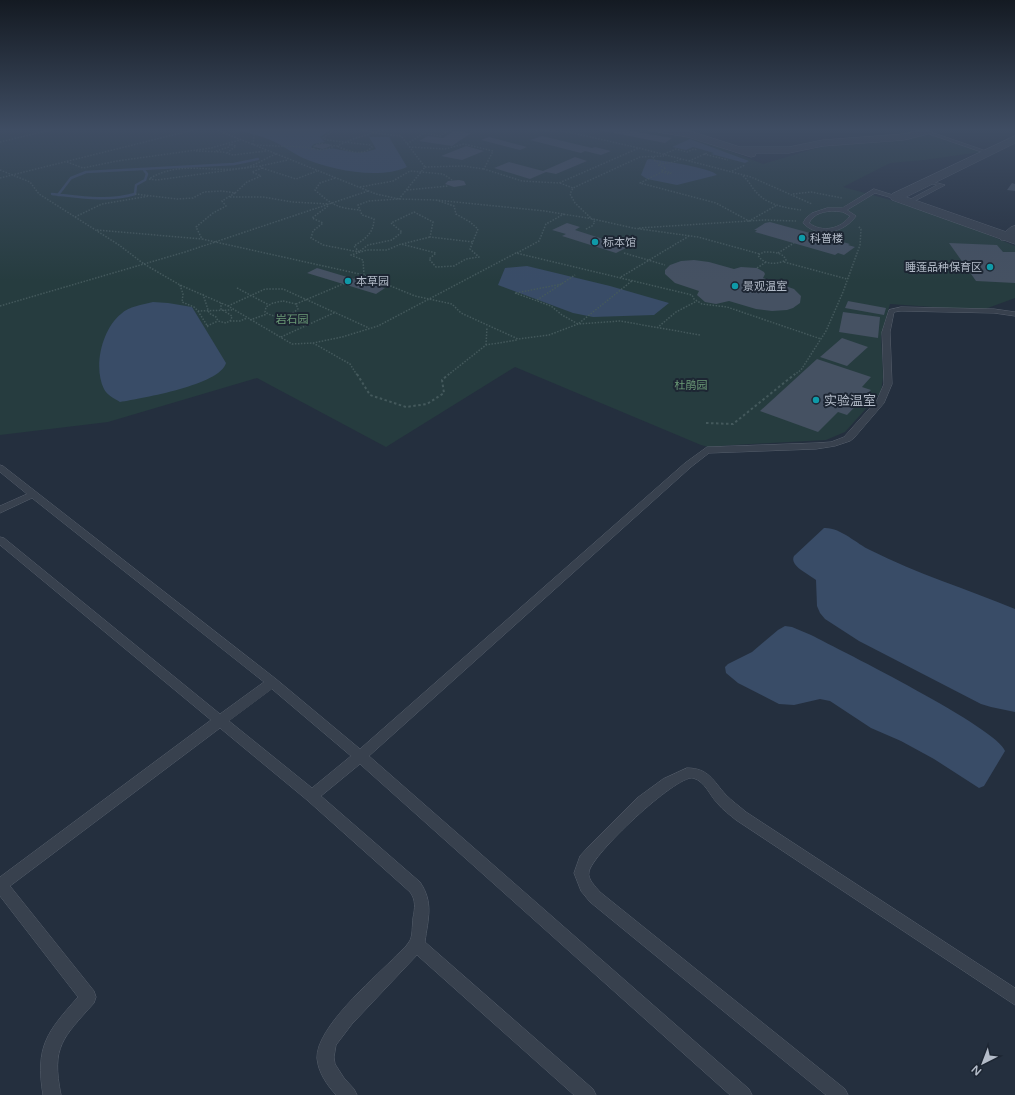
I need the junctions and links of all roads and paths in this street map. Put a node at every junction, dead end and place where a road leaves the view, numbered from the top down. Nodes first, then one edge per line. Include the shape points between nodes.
1 (24, 179) edge
2 (150, 179) edge
3 (164, 179) edge
4 (253, 179) edge
5 (332, 179) edge
6 (338, 179) edge
7 (399, 179) edge
8 (416, 179) edge
9 (516, 179) edge
10 (569, 179) edge
11 (593, 179) edge
12 (648, 179) edge
13 (747, 179) edge
14 (756, 179) edge
15 (932, 179) edge
16 (928, 181) junction
17 (560, 183) junction
18 (448, 186) dead end
19 (359, 187) junction
20 (573, 188) junction
21 (407, 190) junction
22 (368, 191) junction
23 (135, 194) dead end
24 (235, 194) junction
25 (793, 194) junction
26 (153, 195) junction
27 (228, 197) junction
28 (896, 197) junction
29 (399, 199) junction
30 (436, 200) junction
31 (861, 200) junction
32 (909, 202) junction
33 (331, 204) junction
34 (777, 205) junction
35 (818, 207) dead end
36 (360, 210) junction
37 (801, 210) dead end
38 (843, 210) junction
39 (564, 214) junction
40 (75, 217) junction
41 (593, 219) junction
42 (749, 221) junction
43 (806, 222) junction
44 (856, 225) dead end
45 (633, 228) junction
46 (586, 229) dead end
47 (95, 230) junction
48 (689, 236) junction
49 (1012, 236) edge
50 (430, 237) junction
51 (202, 239) junction
52 (216, 241) junction
53 (473, 242) junction
54 (794, 243) dead end
55 (401, 244) junction
56 (359, 252) junction
57 (516, 253) junction
58 (624, 253) dead end
59 (778, 253) junction
60 (760, 254) junction
61 (649, 260) junction
62 (766, 262) junction
63 (784, 262) junction
64 (144, 264) junction
65 (665, 265) dead end
66 (756, 268) dead end
67 (364, 275) junction
68 (575, 275) dead end
69 (621, 277) junction
70 (847, 279) junction
71 (633, 280) junction
72 (562, 284) junction
73 (180, 285) junction
74 (237, 288) dead end
75 (203, 294) junction
76 (252, 295) junction
77 (307, 299) junction
78 (429, 299) junction
79 (536, 300) junction
80 (697, 300) junction
81 (221, 303) junction
82 (296, 304) junction
83 (269, 305) junction
84 (0, 306) edge
85 (228, 306) junction
86 (222, 309) junction
87 (233, 310) junction
88 (198, 311) junction
89 (336, 312) junction
90 (209, 313) junction
91 (267, 314) junction
92 (290, 314) junction
93 (1015, 314) edge
94 (247, 318) junction
95 (250, 320) junction
96 (218, 321) junction
97 (229, 321) junction
98 (309, 324) junction
99 (578, 324) junction
100 (487, 327) junction
101 (370, 328) junction
102 (657, 328) junction
103 (700, 335) dead end
104 (280, 337) junction
105 (518, 339) junction
106 (821, 339) junction
107 (313, 343) junction
108 (486, 345) junction
109 (706, 423) dead end
110 (0, 468) edge
111 (33, 494) junction
112 (0, 510) edge
113 (0, 540) edge
114 (272, 682) junction
115 (220, 721) junction
116 (360, 756) junction
117 (312, 796) junction
118 (0, 885) edge
119 (417, 945) junction
120 (1015, 998) edge
121 (52, 1095) edge
122 (348, 1095) edge
123 (587, 1095) edge
124 (743, 1095) edge
125 (840, 1095) edge

1 - 40 path via 30,182 39,194
2 - 3 path
4 - 24 path
5 - 33 path via 320,183 315,190
6 - 19 path
7 - 19 path via 383,185
8 - 21 path
9 - 17 path
10 - 17 path
11 - 20 path
12 - 42 path via 640,183 716,203
13 - 34 path via 757,193
14 - 25 path
15 - 16 street
16 - 28 street
16 - 32 lane via 942,185
17 - 20 path
18 - 21 path
19 - 22 path
20 - 41 path via 570,194 575,203
21 - 29 path
22 - 29 path
22 - 33 path
23 - 26 path
24 - 26 path via 222,191 204,192 193,198 176,199
24 - 27 path
25 - 31 path via 814,191
25 - 35 path
26 - 40 path via 102,204
27 - 33 path via 263,197 292,202
27 - 51 path via 222,201 226,206 196,227
28 - 31 lane via 874,192
28 - 32 street
29 - 30 path
29 - 36 path via 369,201 358,205
30 - 39 path
30 - 53 path via 454,206 456,214 478,229
31 - 38 lane
32 - 49 street
33 - 36 path
33 - 52 path
33 - 56 path via 312,218 322,223 313,231 311,238 323,245
34 - 37 path
34 - 42 path
36 - 56 path via 362,214 374,219 374,226 368,237 354,246
38 - 43 lane via 821,211 809,217
38 - 43 lane via 853,216 839,228 820,230 809,227
39 - 41 path
39 - 57 path via 546,224 539,241
40 - 47 path
41 - 45 path
41 - 46 path via 595,222
42 - 43 path
42 - 45 path
44 - 70 path via 861,229 860,245
45 - 48 path
47 - 51 path
47 - 64 path
48 - 60 path
48 - 61 path
50 - 53 path
50 - 55 path
50 - 56 path via 433,222 414,212 391,223 402,232 392,240 368,246
51 - 52 path
52 - 64 path
52 - 67 path
53 - 55 path via 470,249 479,257 466,258 454,266 436,267 429,259 436,253
54 - 59 path
55 - 56 path via 387,250
56 - 67 path via 351,255 363,260
57 - 69 path
57 - 78 path
58 - 61 path
59 - 60 path
59 - 63 path via 785,256
60 - 62 path via 758,257
61 - 65 path
61 - 69 path
62 - 63 path
62 - 66 path
63 - 70 path
64 - 73 path
64 - 84 path
67 - 77 path
67 - 78 path via 414,296
68 - 72 path
69 - 71 path
70 - 106 path
71 - 80 path via 692,295
71 - 99 path
72 - 79 path
72 - 79 path via 515,293
73 - 75 path
73 - 88 path via 182,302
74 - 76 path
75 - 81 path
75 - 90 path
76 - 77 path via 265,289 283,289
76 - 83 path
76 - 85 path
77 - 82 path
77 - 89 path
78 - 100 path via 452,304 460,313
78 - 101 path
79 - 99 path via 551,306
80 - 102 path via 664,319
80 - 106 path via 711,306 727,307
81 - 85 path
81 - 86 path
82 - 83 path via 283,301
82 - 92 path via 298,309
83 - 91 path via 265,309
85 - 87 path
86 - 87 path
86 - 90 path
86 - 97 path via 232,316
87 - 94 path
88 - 90 path
88 - 96 path via 208,326
89 - 98 path
89 - 101 path
90 - 96 path
91 - 92 path
91 - 95 path
92 - 98 path
93 - 116 lane via 994,311 891,311 886,332 886,392 874,412 851,436 841,441 816,446 708,450
94 - 95 path
94 - 97 path
95 - 104 path
96 - 97 path
98 - 104 path
99 - 102 path via 620,321
99 - 105 path via 549,335
100 - 105 path
100 - 108 path
101 - 107 path
102 - 103 path
104 - 107 path via 292,344
105 - 108 path
106 - 109 path via 801,370 749,413 733,424
107 - 108 path via 350,364 370,395 406,407 427,404 444,393 442,380
110 - 111 lane
111 - 112 lane
111 - 114 lane
113 - 115 lane
114 - 115 lane
114 - 116 lane
115 - 117 lane
115 - 118 lane
116 - 117 lane
116 - 124 lane
117 - 119 lane via 415,887 421,896 422,906
118 - 121 lane via 88,997 56,1036 49,1052 48,1080
119 - 122 lane via 335,1030 326,1045 325,1060 329,1071
119 - 123 lane
120 - 125 lane via 741,816 729,807 705,778 688,773 668,783 642,802 594,850 580,873 586,886 596,897

